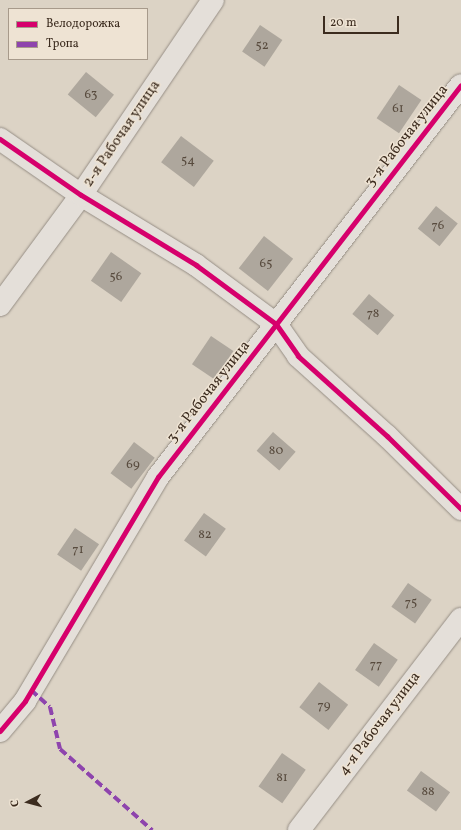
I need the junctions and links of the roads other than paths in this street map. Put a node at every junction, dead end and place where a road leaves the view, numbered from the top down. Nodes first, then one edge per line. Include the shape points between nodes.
1 (213, 0) edge
2 (461, 85) edge
3 (0, 139) edge
4 (81, 195) junction
5 (0, 305) edge
6 (276, 324) junction
7 (461, 509) edge
8 (461, 619) edge
9 (0, 731) edge
10 (299, 830) edge

1 - 4 street, 2-я Рабочая улица
2 - 6 street, 3-я Рабочая улица
3 - 4 street
4 - 5 street, 2-я Рабочая улица
4 - 6 street via 196,265
6 - 7 street via 298,356 387,436
6 - 9 street, 3-я Рабочая улица via 158,477 25,701
8 - 10 street, 4-я Рабочая улица

